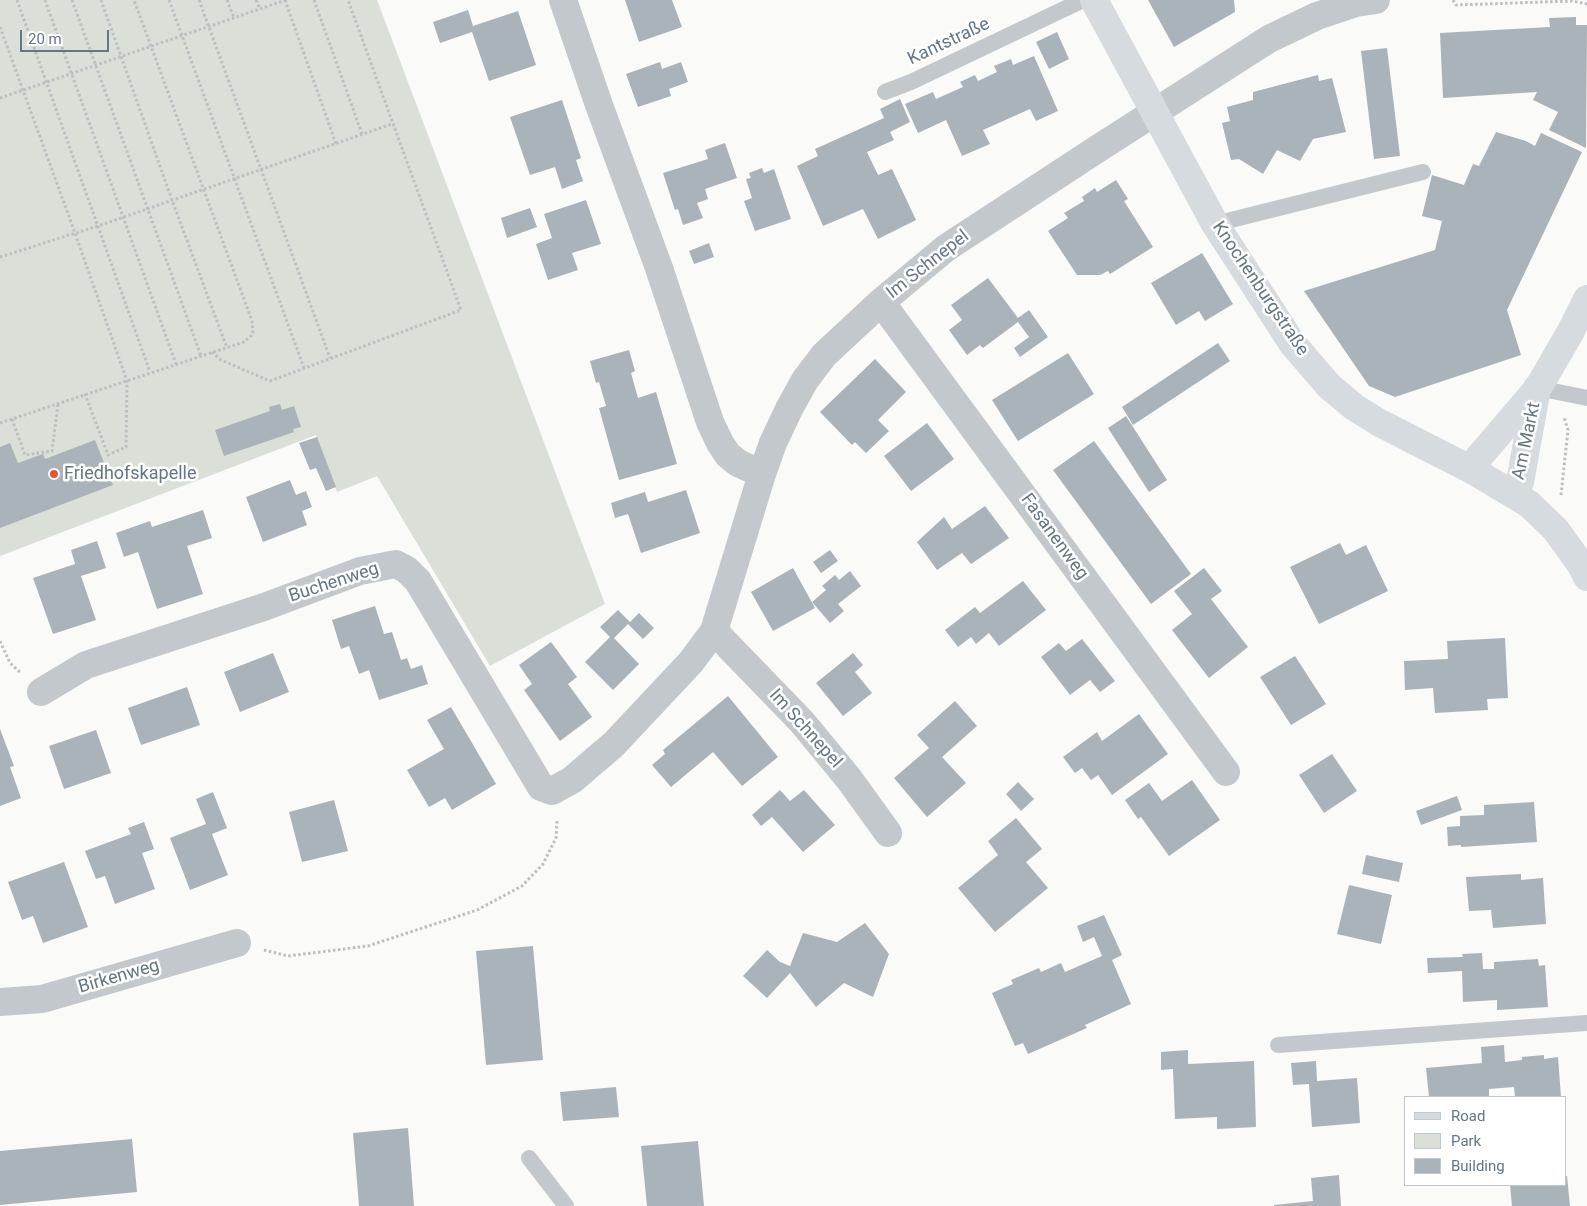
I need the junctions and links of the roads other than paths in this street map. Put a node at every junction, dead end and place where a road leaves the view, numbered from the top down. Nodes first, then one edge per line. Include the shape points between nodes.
1 (564, 0) edge
2 (1084, 0) edge
3 (1094, 0) edge
4 (1376, 0) edge
5 (885, 92) dead end
6 (1154, 113) junction
7 (1423, 172) dead end
8 (1215, 224) junction
9 (1587, 299) edge
10 (881, 302) junction
11 (1538, 388) junction
12 (1587, 398) edge
13 (1472, 470) junction
14 (762, 474) junction
15 (1514, 494) junction
16 (1587, 577) edge
17 (714, 631) junction
18 (41, 692) road end
19 (1226, 772) dead end
20 (552, 791) joint
21 (888, 833) dead end
22 (237, 943) road end
23 (0, 1002) edge
24 (1587, 1023) edge
25 (1278, 1045) dead end
26 (529, 1158) dead end
27 (566, 1206) edge

1 - 14 street via 710,422 728,455 738,464
2 - 5 lane, Kantstraße
3 - 6 street, Knochenburgstraße
4 - 6 street, Im Schnepel via 1317,16 1269,39
6 - 8 street, Knochenburgstraße
6 - 10 street, Im Schnepel via 946,248
7 - 8 lane
8 - 13 street, Knochenburgstraße via 1292,343 1329,386 1354,408
9 - 11 street, Am Markt
10 - 14 street, Im Schnepel via 824,354 804,380
10 - 19 street, Fasanenweg
11 - 12 lane
11 - 13 street, Am Markt
11 - 15 street, Am Markt via 1520,482
13 - 15 street, Knochenburgstraße
14 - 17 street, Im Schnepel
15 - 16 street, Knochenburgstraße via 1556,530
17 - 20 street, Im Schnepel via 691,662 614,744 572,780
17 - 21 street, Im Schnepel via 802,722
18 - 20 street, Buchenweg via 86,666 264,607 360,571 396,564 418,581 541,787
22 - 23 street, Birkenweg via 42,999
24 - 25 lane
26 - 27 lane

